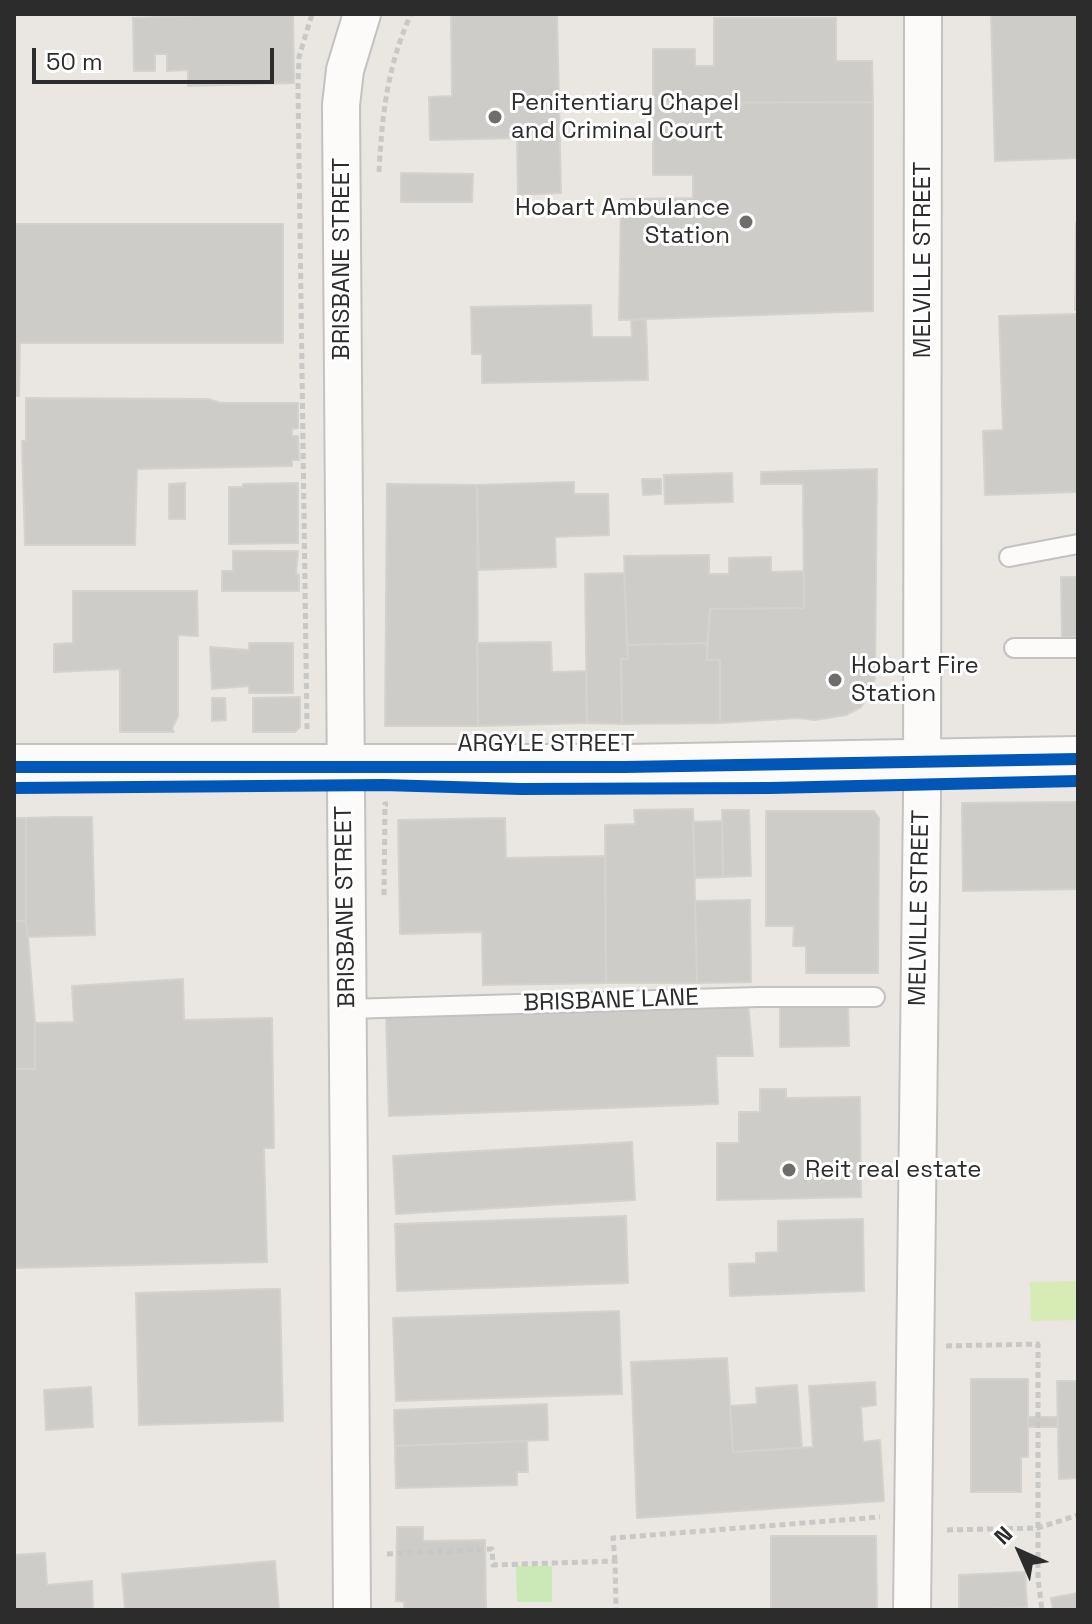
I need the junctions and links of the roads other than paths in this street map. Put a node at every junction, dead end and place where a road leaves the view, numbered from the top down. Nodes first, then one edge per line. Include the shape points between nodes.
1 (362, 14) edge
2 (923, 14) edge
3 (1078, 544) edge
4 (1009, 557) dead end
5 (1014, 648) dead end
6 (1078, 648) edge
7 (1078, 759) edge
8 (921, 762) junction
9 (345, 766) junction
10 (14, 767) edge
11 (875, 997) dead end
12 (347, 1009) junction
13 (352, 1610) edge
14 (912, 1610) edge

1 - 9 street, BRISBANE STREET via 341,105
2 - 8 street, MELVILLE STREET
3 - 4 lane
5 - 6 lane
7 - 8 main road, ARGYLE STREET
8 - 9 main road, ARGYLE STREET
8 - 14 street, MELVILLE STREET via 915,1346 899,1531
9 - 10 main road, ARGYLE STREET
9 - 12 street, BRISBANE STREET
11 - 12 lane, BRISBANE LANE
12 - 13 street, BRISBANE STREET

